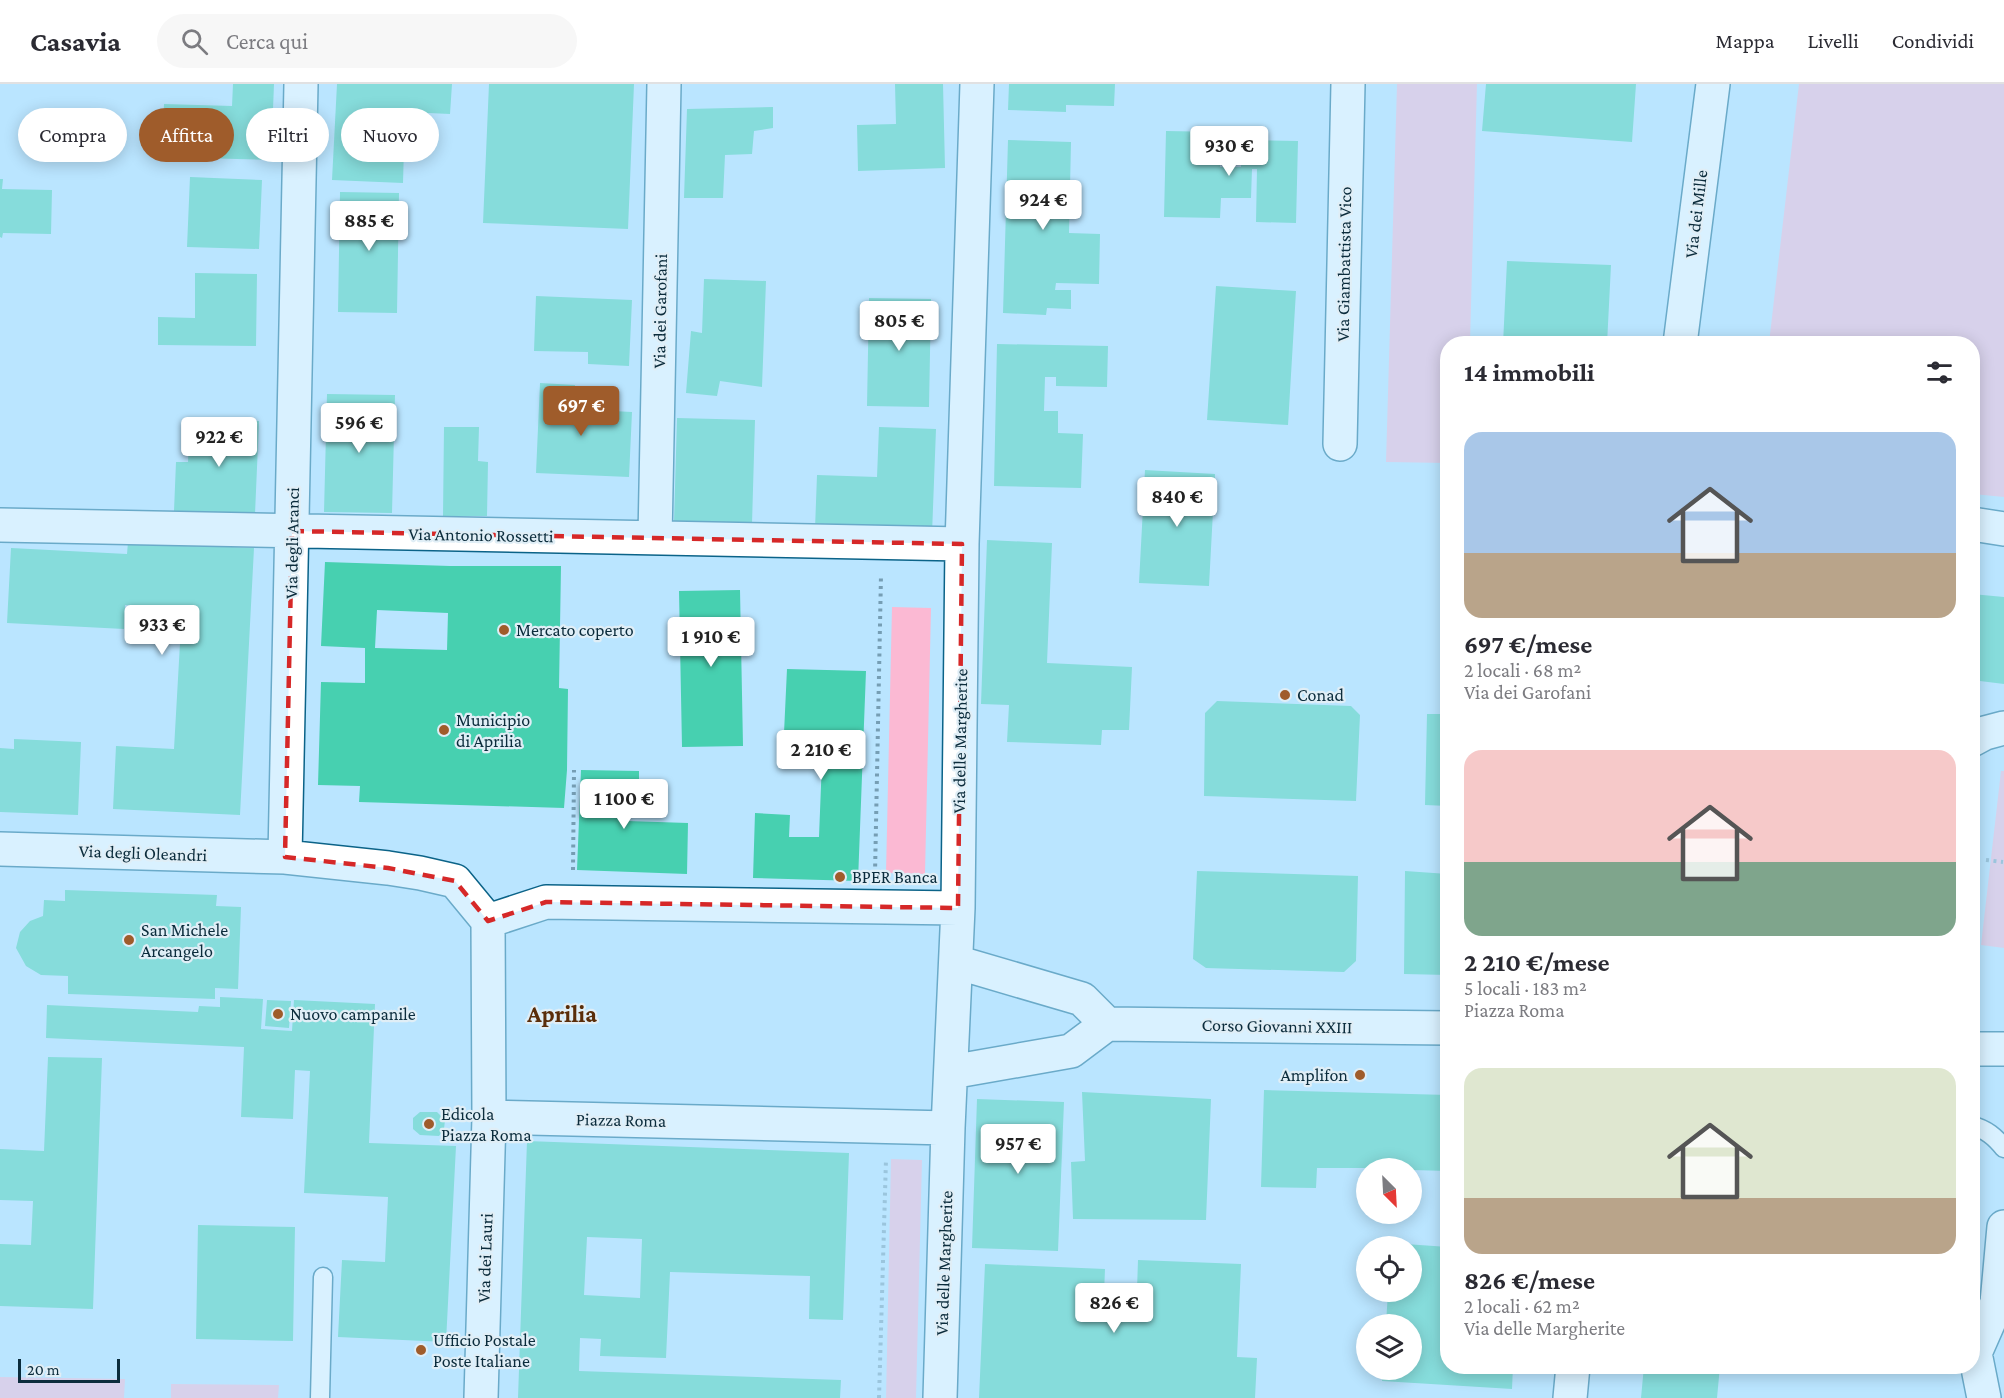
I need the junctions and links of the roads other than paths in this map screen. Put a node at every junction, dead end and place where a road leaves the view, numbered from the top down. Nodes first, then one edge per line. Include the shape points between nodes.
1 (301, 84) edge
2 (664, 84) edge
3 (977, 84) edge
4 (1348, 84) edge
5 (1713, 84) edge
6 (1681, 336) edge
7 (1340, 444) dead end
8 (0, 525) edge
9 (1980, 525) edge
10 (2004, 529) edge
11 (292, 531) junction
12 (655, 538) junction
13 (962, 544) junction
14 (2004, 728) edge
15 (1980, 736) edge
16 (0, 849) edge
17 (285, 857) junction
18 (958, 908) junction
19 (488, 921) junction
20 (956, 962) junction
21 (1107, 1024) junction
22 (1440, 1028) edge
23 (1980, 1049) edge
24 (2004, 1049) edge
25 (951, 1072) junction
26 (489, 1117) junction
27 (948, 1128) junction
28 (1980, 1128) edge
29 (2004, 1148) edge
30 (2004, 1227) edge
31 (323, 1277) dead end
32 (1980, 1339) edge
33 (1572, 1374) edge
34 (1979, 1374) edge
35 (320, 1398) edge
36 (481, 1398) edge
37 (940, 1398) edge
38 (1570, 1398) edge
39 (1984, 1398) edge

1 - 11 street, Via degli Aranci
2 - 12 street, Via dei Garofani
3 - 13 street, Via delle Margherite
4 - 7 street, Via Giambattista Vico
5 - 6 street, Via dei Mille
8 - 11 street, Via Antonio Rossetti
9 - 10 street
11 - 12 street, Via Antonio Rossetti
11 - 17 street, Via degli Aranci
12 - 13 street, Via Antonio Rossetti
13 - 18 street, Via delle Margherite
14 - 15 street
16 - 17 street, Via degli Oleandri
17 - 19 street via 388,868 455,881
18 - 19 street via 546,902
18 - 20 street, Via delle Margherite
19 - 26 street
20 - 21 street via 1082,999
20 - 25 street, Via delle Margherite
21 - 22 street, Corso Giovanni XXIII
21 - 25 street via 1071,1052
23 - 24 street
25 - 27 street, Via delle Margherite
26 - 27 street, Piazza Roma
26 - 36 street, Via dei Lauri
27 - 37 street, Via delle Margherite
28 - 29 lane
30 - 32 street via 1997,1303
31 - 35 lane
33 - 38 street
34 - 39 street

